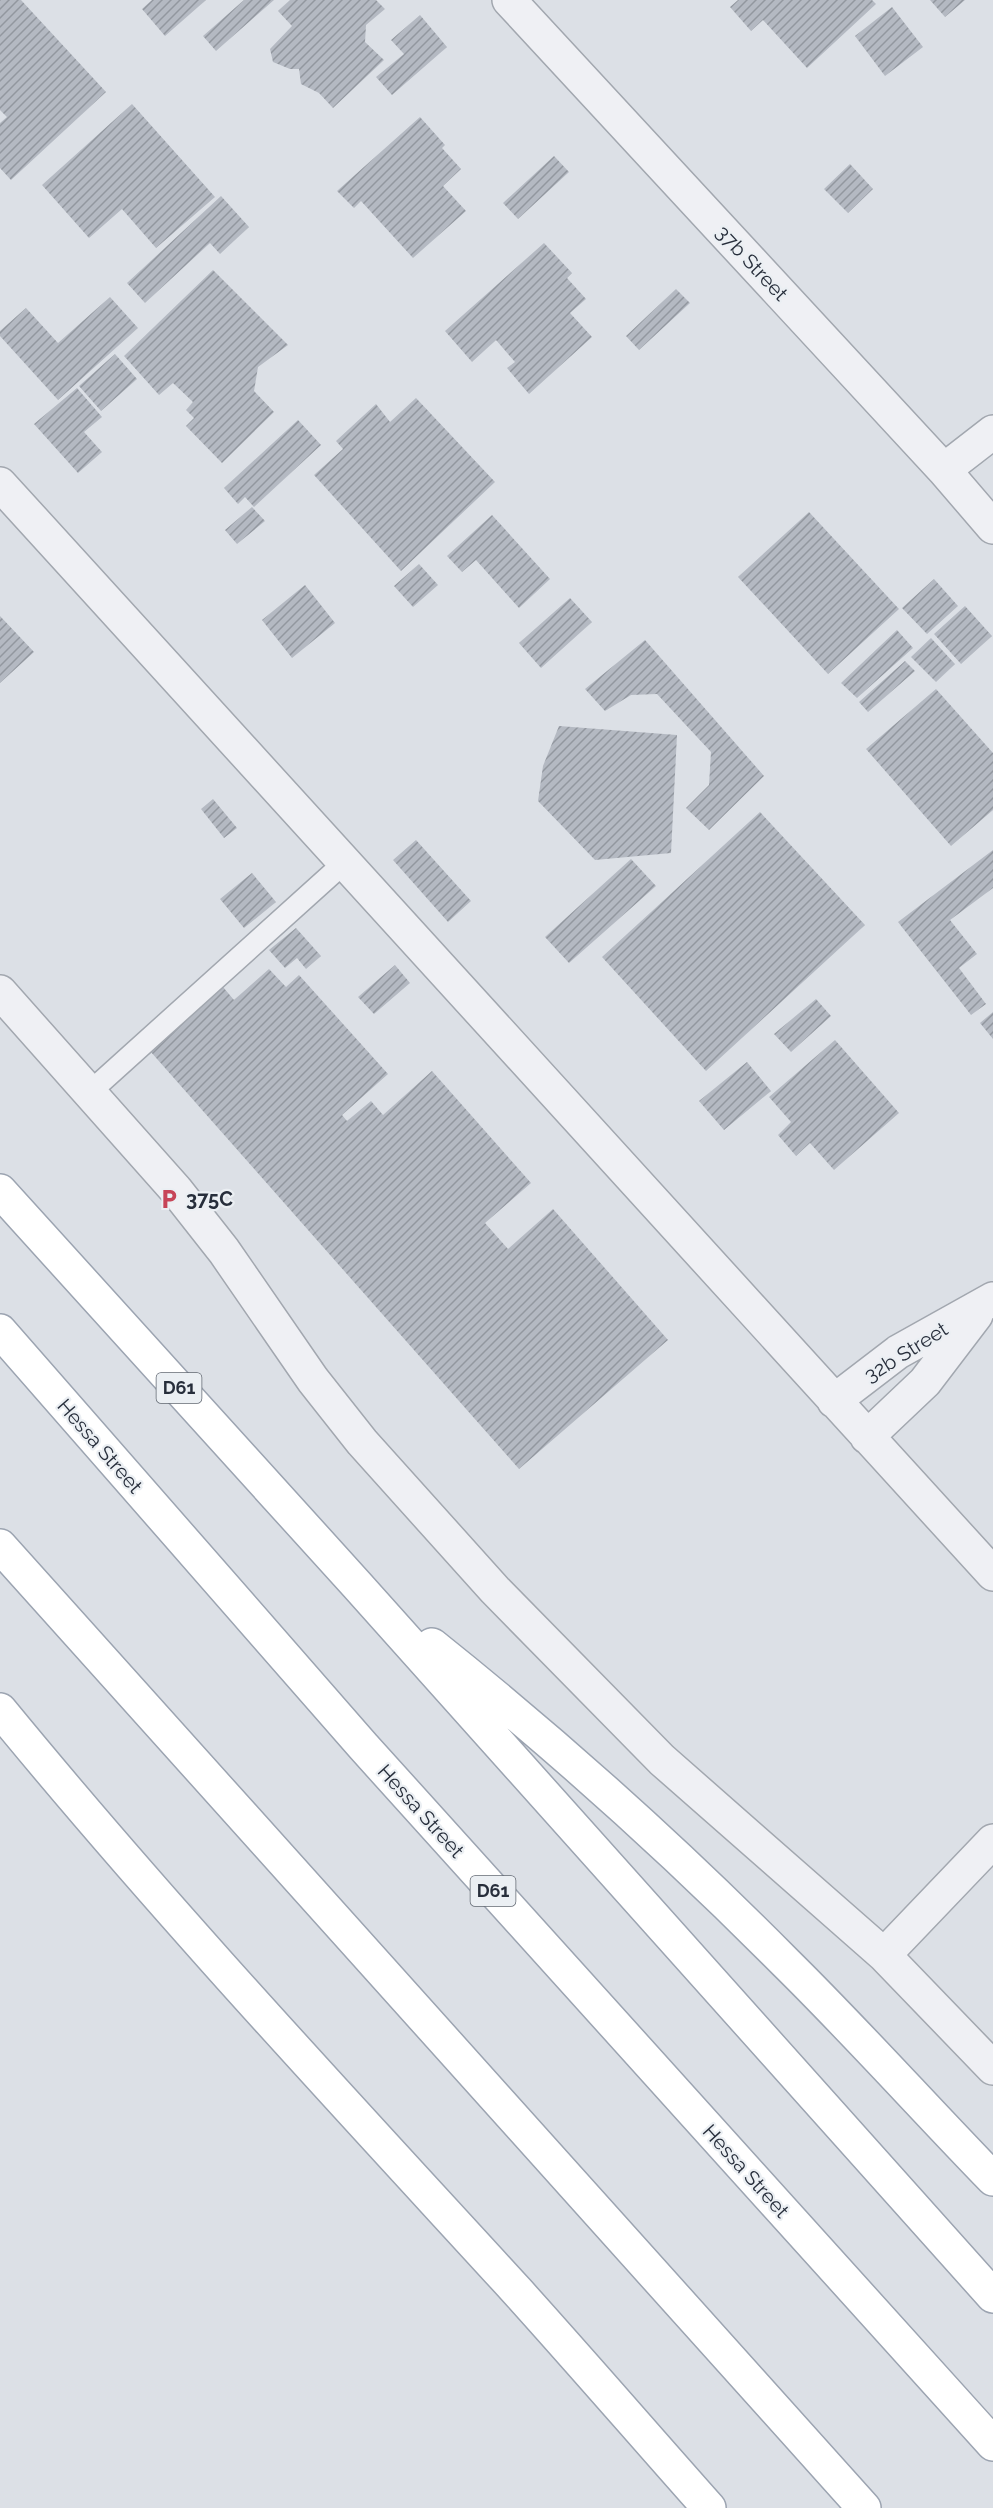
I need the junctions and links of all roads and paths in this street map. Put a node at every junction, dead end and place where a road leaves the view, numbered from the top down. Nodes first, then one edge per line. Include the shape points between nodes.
1 (509, 0) edge
2 (993, 432) edge
3 (944, 470) junction
4 (0, 484) edge
5 (993, 527) edge
6 (344, 862) junction
7 (0, 992) edge
8 (90, 1092) junction
9 (0, 1191) edge
10 (987, 1304) edge
11 (0, 1331) edge
12 (834, 1401) junction
13 (867, 1437) junction
14 (0, 1546) edge
15 (993, 1574) edge
16 (357, 1585) junction
17 (0, 1710) edge
18 (993, 1841) edge
19 (884, 1955) junction
20 (993, 2068) edge
21 (993, 2179) edge
22 (993, 2296) edge
23 (993, 2444) edge
24 (709, 2508) edge
25 (864, 2508) edge

1 - 3 street, 37b Street
2 - 3 street
3 - 5 street, 37b Street
4 - 6 street
6 - 8 lane
6 - 12 street
7 - 8 street
8 - 19 street via 218,1242 313,1380 362,1442 488,1581 662,1760
9 - 16 main road, D61
10 - 12 street, 32b Street via 898,1352
10 - 13 street, 32b Street via 925,1382
11 - 23 main road, Hessa Street / D61 via 363,1746
12 - 13 street
13 - 15 street
14 - 25 main road
16 - 21 main road via 534,1730 705,1883
16 - 22 main road, D61
17 - 24 main road via 148,1886 310,2069 518,2293
18 - 19 street
19 - 20 street

